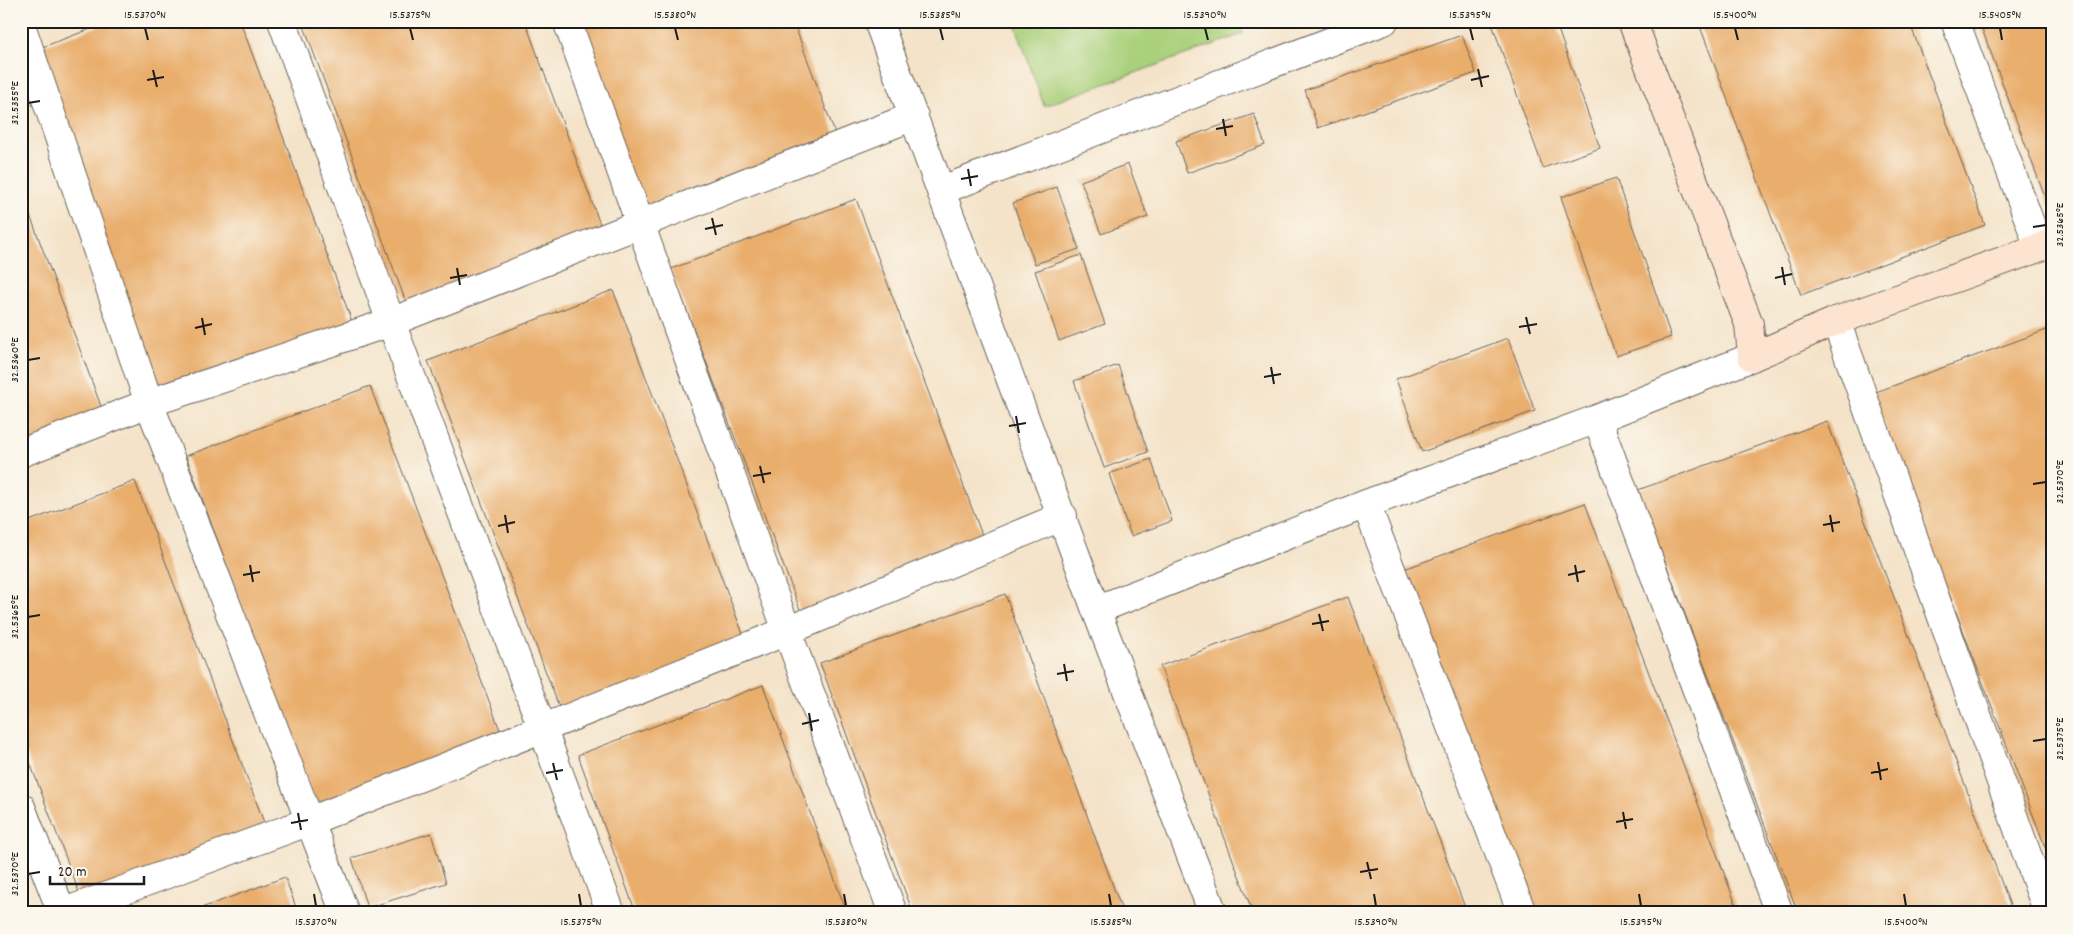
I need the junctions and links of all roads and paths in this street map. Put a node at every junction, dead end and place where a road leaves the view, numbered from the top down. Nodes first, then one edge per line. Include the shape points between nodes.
1 (282, 21) edge
2 (567, 21) edge
3 (878, 21) edge
4 (1384, 21) edge
5 (1632, 21) edge
6 (1955, 21) edge
7 (21, 25) edge
8 (914, 116) junction
9 (942, 190) junction
10 (640, 225) junction
11 (2045, 245) edge
12 (1836, 321) junction
13 (391, 322) junction
14 (1752, 357) junction
15 (149, 403) junction
16 (1597, 419) junction
17 (21, 453) edge
18 (1366, 504) junction
19 (1063, 516) junction
20 (1096, 610) junction
21 (787, 631) junction
22 (542, 728) junction
23 (21, 807) edge
24 (310, 821) junction
25 (2043, 908) edge
26 (62, 913) edge
27 (345, 913) edge
28 (611, 913) edge
29 (893, 913) edge
30 (1213, 913) edge
31 (1522, 913) edge
32 (1778, 913) edge

1 - 13 street
2 - 10 street
3 - 8 street
4 - 9 street
5 - 14 street via 1749,324
6 - 11 street
7 - 15 street
8 - 9 street
8 - 10 street
9 - 19 street
10 - 13 street
10 - 21 street
11 - 12 street
12 - 14 street
12 - 25 street
13 - 15 street
13 - 22 street
14 - 16 street
15 - 17 street
15 - 24 street
16 - 18 street
16 - 32 street
18 - 20 street
18 - 31 street
19 - 20 street
19 - 21 street
20 - 30 street
21 - 22 street
21 - 29 street
22 - 24 street
22 - 28 street
23 - 26 street
24 - 26 street
24 - 27 street

